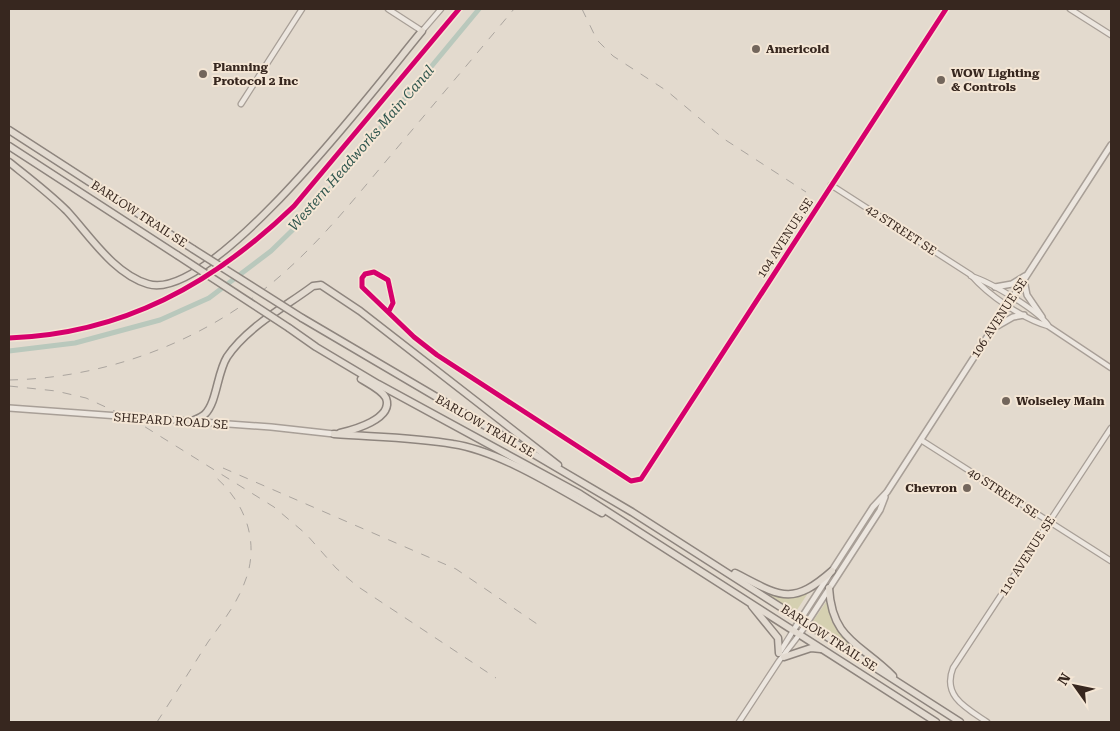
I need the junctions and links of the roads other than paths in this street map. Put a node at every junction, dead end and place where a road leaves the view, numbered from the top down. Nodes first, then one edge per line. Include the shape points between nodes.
1 (302, 9) edge
2 (388, 9) edge
3 (441, 9) edge
4 (946, 9) edge
5 (1070, 9) edge
6 (422, 31) junction
7 (1111, 35) edge
8 (241, 104) dead end
9 (9, 130) edge
10 (1111, 145) edge
11 (9, 146) edge
12 (9, 162) edge
13 (831, 185) junction
14 (1028, 274) junction
15 (971, 275) junction
16 (1024, 280) junction
17 (995, 287) junction
18 (1012, 298) junction
19 (1008, 304) junction
20 (389, 311) junction
21 (1024, 315) junction
22 (1042, 317) junction
23 (1048, 326) junction
24 (992, 329) junction
25 (334, 358) junction
26 (1111, 368) edge
27 (9, 408) edge
28 (188, 423) junction
29 (1111, 428) edge
30 (334, 434) junction
31 (920, 440) junction
32 (564, 471) junction
33 (887, 492) junction
34 (1049, 523) junction
35 (634, 528) junction
36 (704, 558) junction
37 (1111, 561) edge
38 (832, 571) junction
39 (829, 588) junction
40 (750, 603) junction
41 (804, 622) junction
42 (796, 633) junction
43 (822, 649) junction
44 (781, 657) junction
45 (902, 685) junction
46 (739, 722) edge
47 (936, 722) edge
48 (960, 722) edge
49 (987, 722) edge

1 - 8 street
2 - 6 street
3 - 6 street
4 - 13 street, 104 AVENUE SE
5 - 7 street
6 - 12 main road via 301,176 247,233 188,276 166,285 149,284 134,278 65,210
9 - 32 main road, BARLOW TRAIL SE, bridge via 302,318
10 - 14 street, 106 AVENUE SE
11 - 25 main road, BARLOW TRAIL SE, bridge
13 - 15 street, 42 STREET SE
13 - 20 street, 104 AVENUE SE via 641,479 631,481 437,355
14 - 16 street, 106 AVENUE SE
14 - 17 street via 1012,284
15 - 17 street, 42 STREET SE
15 - 19 street, 42 STREET SE via 981,287
16 - 18 street, 106 AVENUE SE
16 - 22 street via 1027,296
17 - 18 street, 42 STREET SE
18 - 19 street, 106 AVENUE SE
18 - 22 street, 42 STREET SE
19 - 21 street, 42 STREET SE
19 - 24 street, 106 AVENUE SE
20 - 20 street via 362,287 364,274 374,272 388,280 393,303
21 - 23 street, 42 STREET SE
21 - 24 street via 1013,317
22 - 23 street, 42 STREET SE
23 - 26 street, 42 STREET SE
24 - 31 street, 106 AVENUE SE
25 - 30 main road via 386,398 378,418
25 - 35 main road, BARLOW TRAIL SE via 580,494
27 - 28 street, SHEPARD ROAD SE
28 - 30 street, SHEPARD ROAD SE
28 - 32 main road via 209,410 226,359 236,346 313,286 320,284 360,311
29 - 34 street, 110 AVENUE SE
30 - 35 main road via 453,444 477,450
31 - 33 street, 106 AVENUE SE
31 - 34 street, 40 STREET SE
32 - 36 main road, BARLOW TRAIL SE
33 - 38 street, 106 AVENUE SE
33 - 39 street, 106 AVENUE SE via 880,510
34 - 37 street, 40 STREET SE
34 - 49 street, 110 AVENUE SE via 956,662 949,679 956,699
35 - 40 main road, BARLOW TRAIL SE
36 - 38 main road via 770,591 788,595 809,590
36 - 41 main road, BARLOW TRAIL SE
38 - 41 street, 106 AVENUE SE
39 - 41 street, 106 AVENUE SE
39 - 45 main road via 836,624
40 - 42 main road, BARLOW TRAIL SE
40 - 44 main road via 778,638
41 - 42 street, 106 AVENUE SE
41 - 45 main road, BARLOW TRAIL SE
42 - 43 main road, BARLOW TRAIL SE
42 - 44 street, 106 AVENUE SE
43 - 44 main road via 811,648
43 - 47 main road, BARLOW TRAIL SE
44 - 46 street, 106 AVENUE SE
45 - 48 main road, BARLOW TRAIL SE

